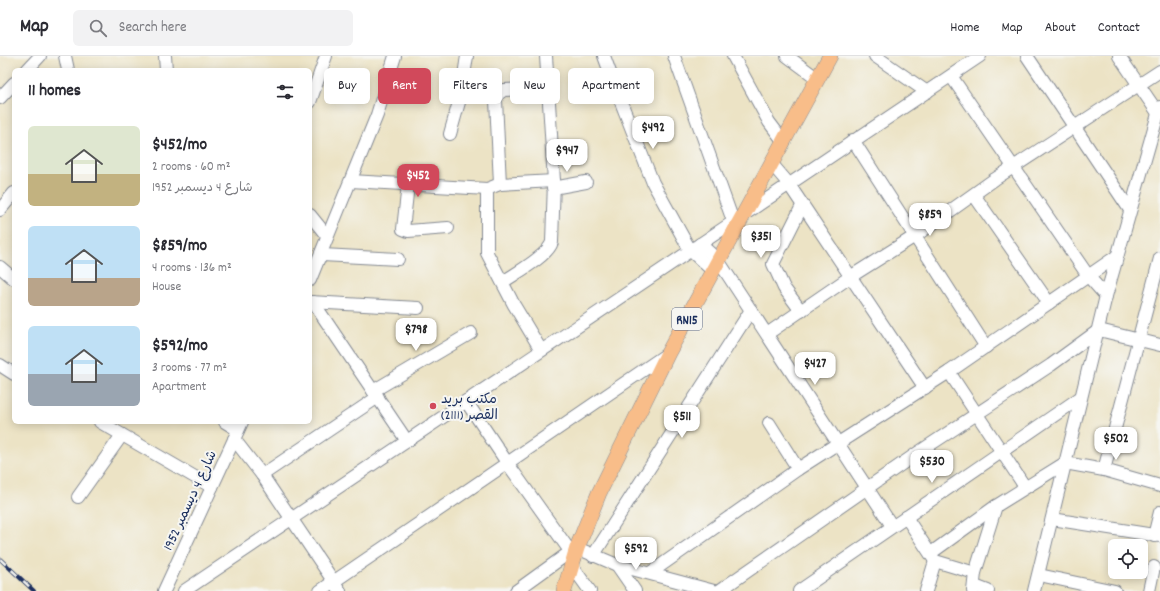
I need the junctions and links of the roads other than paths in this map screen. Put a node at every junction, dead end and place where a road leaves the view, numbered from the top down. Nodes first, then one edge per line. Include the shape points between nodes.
1 (40, 56) edge
2 (65, 56) edge
3 (165, 56) edge
4 (326, 56) edge
5 (395, 56) edge
6 (467, 56) edge
7 (546, 56) edge
8 (604, 56) edge
9 (674, 56) edge
10 (733, 56) edge
11 (787, 56) edge
12 (830, 56) edge
13 (875, 56) edge
14 (980, 56) edge
15 (1027, 56) edge
16 (1119, 56) edge
17 (29, 68) edge
18 (68, 68) edge
19 (166, 68) edge
20 (547, 68) edge
21 (1160, 72) edge
22 (951, 76) junction
23 (818, 79) junction
24 (12, 85) edge
25 (1139, 86) junction
26 (510, 90) edge
27 (927, 92) junction
28 (312, 96) edge
29 (0, 98) edge
30 (549, 104) edge
31 (1159, 110) edge
32 (1074, 128) junction
33 (450, 134) dead end
34 (853, 140) junction
35 (784, 142) junction
36 (771, 162) junction
37 (1014, 167) junction
38 (351, 181) junction
39 (586, 182) dead end
40 (500, 184) junction
41 (788, 184) junction
42 (408, 185) junction
43 (554, 185) junction
44 (486, 189) junction
45 (12, 195) edge
46 (974, 195) junction
47 (802, 206) junction
48 (0, 210) edge
49 (1130, 210) junction
50 (312, 217) edge
51 (739, 217) junction
52 (448, 228) dead end
53 (328, 236) junction
54 (915, 236) junction
55 (695, 247) junction
56 (322, 255) junction
57 (1117, 256) junction
58 (1160, 258) edge
59 (398, 259) dead end
60 (715, 265) junction
61 (0, 267) edge
62 (312, 271) edge
63 (12, 274) edge
64 (1089, 276) junction
65 (850, 277) junction
66 (503, 282) junction
67 (1106, 296) junction
68 (312, 302) edge
69 (1049, 304) junction
70 (418, 308) dead end
71 (751, 310) junction
72 (801, 311) junction
73 (1099, 330) junction
74 (471, 333) dead end
75 (767, 334) junction
76 (1138, 340) junction
77 (1160, 345) edge
78 (986, 347) junction
79 (541, 350) junction
80 (668, 354) junction
81 (0, 365) edge
82 (949, 372) junction
83 (12, 373) edge
84 (925, 388) junction
85 (375, 394) junction
86 (1081, 397) junction
87 (466, 401) junction
88 (975, 415) junction
89 (770, 423) dead end
90 (105, 424) edge
91 (228, 424) edge
92 (119, 429) edge
93 (238, 430) edge
94 (407, 441) junction
95 (837, 443) junction
96 (1001, 452) junction
97 (1065, 463) junction
98 (508, 464) junction
99 (798, 469) junction
100 (1104, 470) junction
101 (262, 475) junction
102 (212, 486) junction
103 (1160, 486) edge
104 (1025, 487) junction
105 (866, 488) junction
106 (78, 497) dead end
107 (996, 506) junction
108 (1160, 512) edge
109 (906, 517) junction
110 (292, 518) junction
111 (1052, 519) junction
112 (892, 526) junction
113 (1157, 536) edge
114 (574, 556) junction
115 (593, 556) junction
116 (933, 557) junction
117 (617, 565) junction
118 (1154, 567) dead end
119 (650, 572) junction
120 (975, 573) junction
121 (1039, 575) junction
122 (337, 586) edge
123 (974, 588) edge
124 (164, 591) edge
125 (184, 591) edge
126 (320, 591) edge
127 (516, 591) edge
128 (564, 591) edge
129 (590, 591) edge
130 (635, 591) edge
131 (714, 591) edge
132 (719, 591) edge
133 (799, 591) edge
134 (926, 591) edge
135 (988, 591) edge
136 (1034, 591) edge
137 (1115, 591) edge
138 (1149, 591) edge

1 - 17 street
2 - 18 street
3 - 19 street
4 - 28 street
5 - 38 street via 377,115
6 - 33 street via 461,95
7 - 20 street
8 - 55 street via 654,183
9 - 51 street
10 - 35 street via 769,122
11 - 23 street
12 - 23 main road, RN15
13 - 27 street
14 - 22 street
15 - 32 street
16 - 25 street
21 - 25 street
22 - 27 street
22 - 37 street
23 - 35 main road, RN15
24 - 29 street
25 - 31 street
25 - 32 street
26 - 40 street via 498,94 496,100
27 - 34 street
30 - 43 street
31 - 49 street
32 - 37 street
32 - 49 street
34 - 41 street
34 - 54 street
35 - 36 main road, RN15
36 - 41 street
36 - 51 main road, RN15
37 - 46 street
37 - 64 street
38 - 42 street
38 - 53 street
39 - 43 street
40 - 43 street
40 - 44 street
41 - 47 street
41 - 51 street
42 - 44 street
42 - 52 street via 403,229 408,231
43 - 66 street via 550,247
44 - 66 street via 487,253
45 - 48 street
46 - 54 street
46 - 69 street
47 - 65 street
47 - 72 street via 772,264 784,288
49 - 57 street
50 - 53 street
51 - 55 street
51 - 60 main road, RN15
53 - 56 street
54 - 65 street
54 - 78 street
55 - 60 street
55 - 79 street
56 - 59 street
56 - 62 street
57 - 64 street
57 - 67 street
58 - 76 street
60 - 71 street
60 - 80 main road, RN15
61 - 63 street
64 - 67 street
64 - 69 street
65 - 72 street
65 - 84 street
66 - 79 street
67 - 73 street
68 - 70 street
68 - 85 street
69 - 78 street
71 - 75 street
71 - 115 street
72 - 75 street
73 - 76 street
73 - 86 street
73 - 88 street
74 - 85 street
75 - 95 street
76 - 77 street
76 - 100 street
78 - 82 street
79 - 87 street
80 - 98 street
80 - 114 main road, RN15 via 599,493
81 - 83 street
82 - 84 street
82 - 88 street
84 - 95 street
85 - 94 street
85 - 101 street
86 - 96 street
86 - 97 street
87 - 94 street
87 - 98 street
88 - 96 street
88 - 105 street
89 - 99 street
90 - 92 street
91 - 93 street
92 - 102 street
92 - 106 street
93 - 101 street
93 - 102 street, شارع 4 ديسمبر 1952
94 - 110 street
95 - 99 street
95 - 105 street
96 - 104 street
96 - 109 street
97 - 100 street
97 - 104 street
97 - 111 street
98 - 114 street
98 - 122 street
99 - 119 street
100 - 103 street
101 - 110 street
102 - 124 street, شارع 4 ديسمبر 1952
104 - 107 street
105 - 112 street
105 - 132 street
107 - 116 street
107 - 120 street
108 - 113 street
109 - 112 street
109 - 116 street
110 - 122 street
110 - 125 street
111 - 113 street
111 - 121 street
112 - 133 street
114 - 115 street
114 - 127 street
114 - 128 main road, RN15
114 - 129 street
115 - 117 street
116 - 120 street
116 - 134 street
117 - 119 street
117 - 130 street
118 - 138 street
119 - 131 street
120 - 123 street
121 - 136 street
121 - 137 street
122 - 126 street
123 - 135 street

